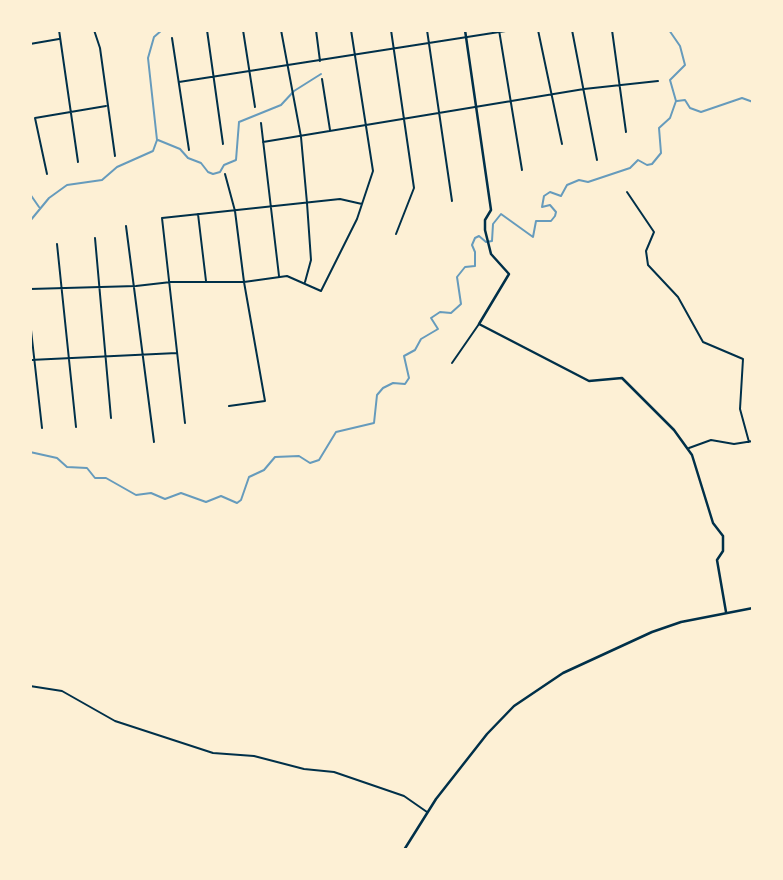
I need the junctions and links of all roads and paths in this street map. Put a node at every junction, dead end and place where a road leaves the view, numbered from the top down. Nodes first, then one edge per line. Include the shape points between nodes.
1 (59, 30) edge
2 (94, 30) edge
3 (207, 30) edge
4 (243, 30) edge
5 (281, 30) edge
6 (316, 30) edge
7 (351, 30) edge
8 (391, 30) edge
9 (427, 30) edge
10 (465, 30) edge
11 (512, 30) edge
12 (538, 30) edge
13 (572, 30) edge
14 (611, 30) edge
15 (499, 31) edge
16 (172, 38) dead end
17 (466, 38) junction
18 (60, 39) junction
19 (30, 44) edge
20 (429, 44) junction
21 (394, 49) junction
22 (356, 56) junction
23 (321, 62) junction
24 (286, 67) junction
25 (250, 72) junction
26 (213, 77) junction
27 (322, 79) dead end
28 (179, 82) junction
29 (658, 82) dead end
30 (620, 85) junction
31 (584, 89) junction
32 (551, 94) junction
33 (510, 100) junction
34 (106, 106) junction
35 (475, 106) junction
36 (256, 107) dead end
37 (70, 111) junction
38 (438, 113) junction
39 (403, 120) junction
40 (261, 123) dead end
41 (366, 125) junction
42 (330, 132) junction
43 (626, 132) dead end
44 (301, 137) junction
45 (263, 142) junction
46 (223, 144) dead end
47 (562, 144) dead end
48 (189, 150) dead end
49 (115, 156) dead end
50 (597, 160) dead end
51 (78, 162) dead end
52 (522, 170) dead end
53 (47, 174) dead end
54 (225, 174) dead end
55 (626, 192) dead end
56 (452, 201) dead end
57 (307, 204) junction
58 (362, 204) junction
59 (271, 208) junction
60 (235, 211) junction
61 (198, 214) junction
62 (127, 226) dead end
63 (396, 234) dead end
64 (95, 238) dead end
65 (57, 244) dead end
66 (279, 277) junction
67 (172, 282) junction
68 (206, 282) junction
69 (244, 282) junction
70 (305, 283) junction
71 (136, 286) junction
72 (63, 287) junction
73 (99, 287) junction
74 (30, 289) edge
75 (30, 321) edge
76 (479, 324) junction
77 (178, 353) junction
78 (144, 354) junction
79 (107, 356) junction
80 (71, 358) junction
81 (34, 359) junction
82 (30, 360) edge
83 (452, 363) dead end
84 (229, 406) dead end
85 (111, 418) dead end
86 (185, 423) dead end
87 (76, 427) dead end
88 (42, 428) dead end
89 (751, 441) edge
90 (154, 442) dead end
91 (688, 448) junction
92 (753, 608) edge
93 (726, 612) junction
94 (30, 686) edge
95 (427, 812) junction
96 (404, 850) edge

1 - 18 street
2 - 34 street
3 - 26 street
4 - 25 street
5 - 24 street
6 - 23 street
7 - 22 street
8 - 21 street
9 - 20 street
10 - 17 street
11 - 15 street
12 - 32 street
13 - 31 street
14 - 30 street
15 - 17 street
15 - 33 street
16 - 28 street
17 - 20 street
17 - 35 street
18 - 19 street
18 - 37 street
20 - 21 street
20 - 38 street
21 - 22 street
21 - 39 street
22 - 23 street
22 - 41 street
23 - 24 street
24 - 25 street
24 - 44 street
25 - 26 street
25 - 36 street
26 - 28 street
26 - 46 street
27 - 42 street
28 - 48 street
29 - 30 street
30 - 31 street
30 - 43 street
31 - 32 street
31 - 50 street
32 - 33 street
32 - 47 street
33 - 35 street
33 - 52 street
34 - 37 street
34 - 49 street
35 - 38 street
35 - 76 street via 491,210 485,220 491,254 509,274
37 - 51 street
37 - 53 street via 35,118
38 - 39 street
38 - 56 street
39 - 41 street
39 - 63 street via 414,188
40 - 45 street
41 - 42 street
41 - 58 street via 373,171
42 - 44 street
44 - 45 street
44 - 57 street
45 - 59 street
54 - 60 street
55 - 89 street via 654,232 646,251 648,265 678,297 703,342 743,359 740,409
57 - 58 street via 340,199
57 - 59 street
57 - 70 street via 312,260
58 - 70 street via 321,291
59 - 60 street
59 - 66 street
60 - 61 street
60 - 69 street
61 - 67 street via 162,218
61 - 68 street
62 - 71 street
64 - 73 street
65 - 72 street
66 - 69 street
66 - 70 street
67 - 68 street
67 - 71 street
67 - 77 street
68 - 69 street
69 - 84 street via 265,401
71 - 73 street
71 - 78 street
72 - 73 street
72 - 74 street
72 - 80 street
73 - 79 street
75 - 81 street
76 - 83 street
76 - 91 street via 589,381 622,379
77 - 78 street
77 - 86 street
78 - 79 street
78 - 90 street
79 - 80 street
79 - 85 street
80 - 81 street
80 - 87 street
81 - 82 street
81 - 88 street
89 - 91 street via 711,440
91 - 93 street via 713,523 723,536 723,551 717,559
92 - 93 street
93 - 95 street via 652,632 555,678 514,706
94 - 95 street via 62,691 115,721 213,753 334,772 404,796
95 - 96 street

